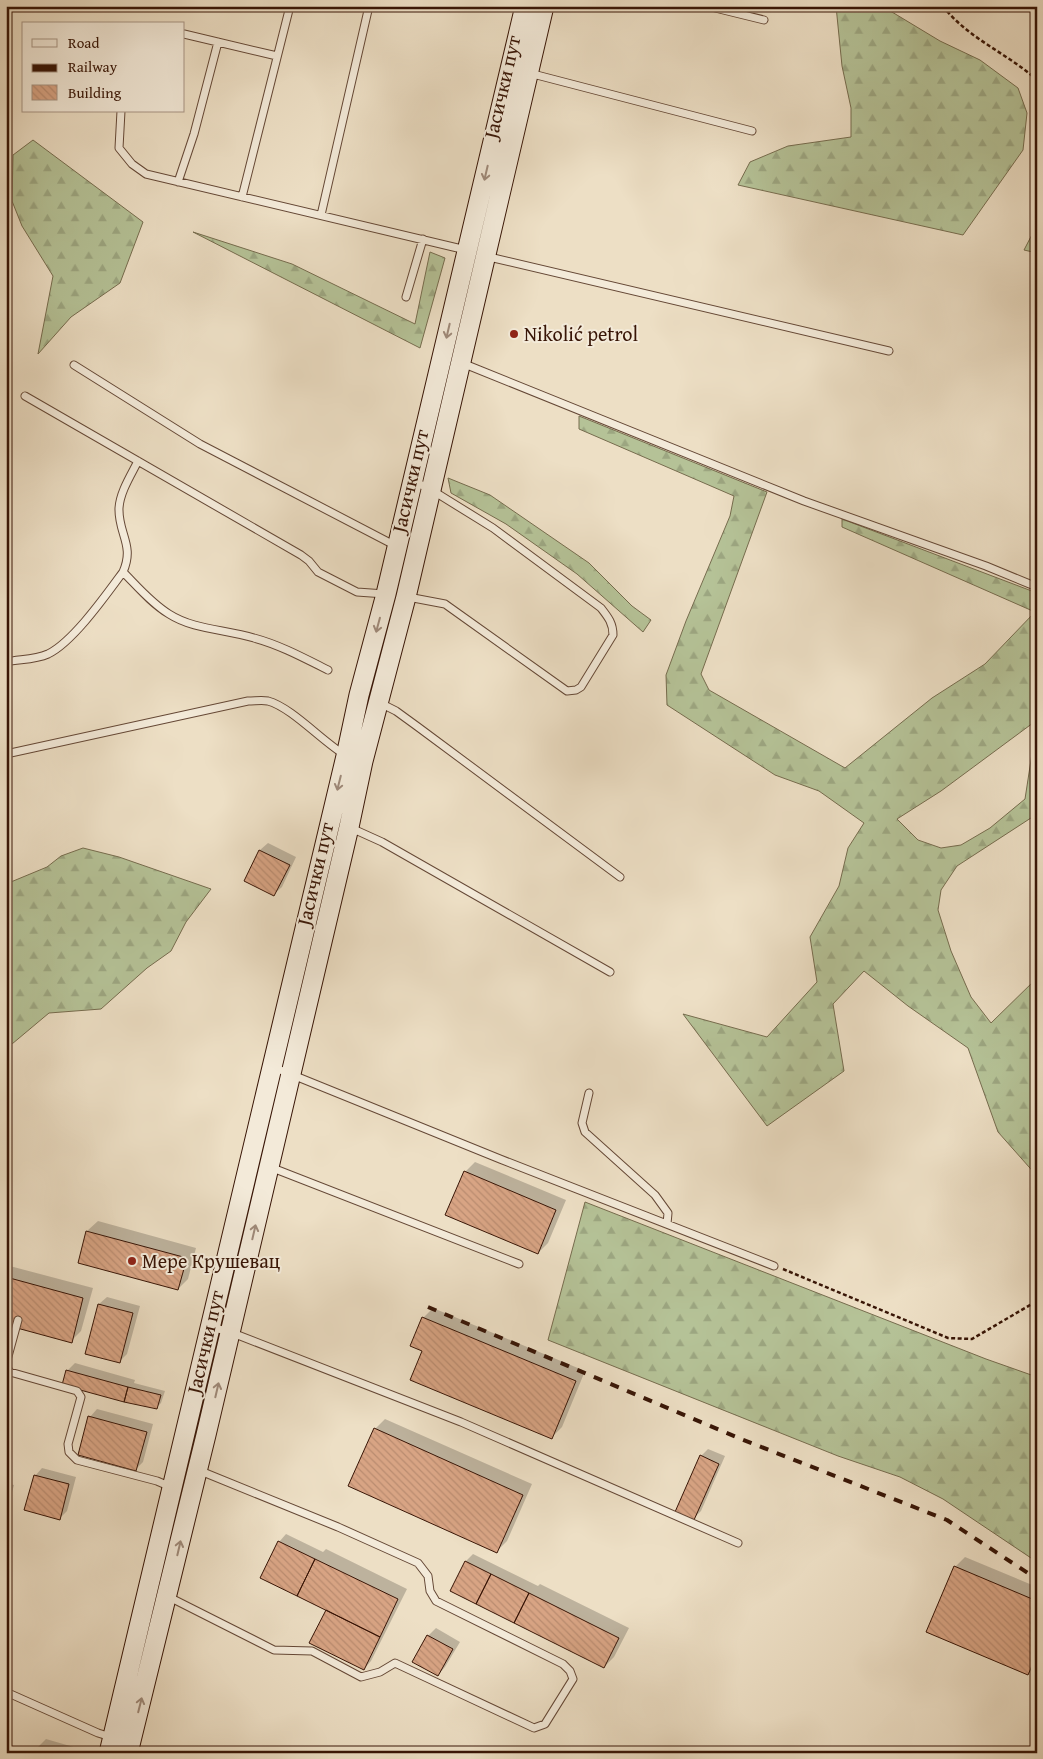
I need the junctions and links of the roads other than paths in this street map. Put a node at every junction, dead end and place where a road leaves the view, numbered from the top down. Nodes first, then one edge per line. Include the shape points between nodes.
1 (290, 6) edge
2 (369, 6) edge
3 (525, 6) edge
4 (544, 6) edge
5 (707, 6) edge
6 (764, 20) dead end
7 (185, 34) edge
8 (218, 42) junction
9 (276, 56) junction
10 (529, 73) junction
11 (122, 112) edge
12 (752, 131) dead end
13 (178, 182) junction
14 (242, 196) junction
15 (321, 215) junction
16 (422, 239) junction
17 (467, 250) junction
18 (486, 256) junction
19 (406, 297) dead end
20 (889, 351) dead end
21 (452, 360) junction
22 (74, 365) dead end
23 (25, 396) dead end
24 (138, 461) junction
25 (412, 481) junction
26 (430, 489) junction
27 (396, 546) junction
28 (123, 572) junction
29 (1037, 587) edge
30 (396, 595) junction
31 (6, 662) edge
32 (328, 670) dead end
33 (369, 699) junction
34 (6, 754) edge
35 (355, 758) junction
36 (340, 824) junction
37 (620, 877) dead end
38 (610, 972) dead end
39 (271, 1067) junction
40 (290, 1075) junction
41 (589, 1094) dead end
42 (260, 1163) junction
43 (667, 1224) junction
44 (519, 1264) dead end
45 (774, 1266) road end
46 (18, 1320) dead end
47 (210, 1326) junction
48 (230, 1332) junction
49 (186, 1429) junction
50 (206, 1435) junction
51 (197, 1470) junction
52 (172, 1488) junction
53 (190, 1500) junction
54 (738, 1543) dead end
55 (158, 1592) junction
56 (6, 1692) edge
57 (120, 1746) edge

1 - 9 lane
2 - 15 lane
3 -> 17 main road, Јасички пут
4 - 10 main road, Јасички пут
5 - 6 lane
7 - 8 lane
8 - 9 lane
8 - 13 lane
9 - 14 lane
10 - 12 lane
10 - 18 main road, Јасички пут
11 - 13 lane via 119,148 125,156 146,174
13 - 14 lane
14 - 15 lane
15 - 16 lane
16 - 17 lane
16 - 19 lane
17 - 18 lane
17 -> 21 main road, Јасички пут
18 - 20 lane
18 - 21 main road, Јасички пут
21 - 25 main road, Јасички пут
21 - 26 main road, Јасички пут
21 - 29 lane via 804,501
22 - 27 lane via 200,444
23 - 24 lane
24 - 28 lane via 120,499 121,526 128,549
24 - 30 lane via 301,555 318,572 357,592
25 - 26 lane
25 - 27 main road, Јасички пут
26 - 30 main road, Јасички пут
26 - 30 lane via 493,528 601,608 613,626 613,635 581,688 567,691 445,604
27 - 30 main road, Јасички пут
28 - 31 lane via 65,642 47,654
28 - 32 lane via 157,605 181,621 262,640
30 - 33 main road, Јасички пут
33 - 35 main road, Јасички пут
33 - 37 lane via 396,711
34 - 35 lane via 248,700 268,701 284,708 334,749
35 - 36 main road, Јасички пут
36 - 38 lane via 382,842
36 - 39 main road, Јасички пут
36 - 40 main road, Јасички пут
39 - 40 lane
39 - 42 main road, Јасички пут
40 - 42 main road, Јасички пут
40 - 43 lane
41 - 43 lane via 582,1123 585,1132 655,1195 668,1213
42 - 44 lane
42 - 47 main road, Јасички пут
48 -> 42 main road, Јасички пут
43 - 45 lane
46 - 52 lane via 7,1360 10,1372 77,1391 81,1397 68,1444 71,1455 77,1460
47 - 48 lane
47 - 49 main road, Јасички пут
50 -> 48 main road, Јасички пут
48 - 54 lane via 461,1422
49 - 50 main road
49 - 52 main road, Јасички пут
50 - 51 main road, Јасички пут
51 - 53 main road, Јасички пут
51 - 55 lane via 418,1563 428,1576 430,1591 436,1601 563,1664 573,1679 545,1724 534,1728 396,1663 380,1672 360,1677 312,1652 274,1650
52 - 53 main road
52 - 55 main road, Јасички пут
55 -> 53 main road, Јасички пут
55 - 57 main road, Јасички пут
56 - 57 lane

